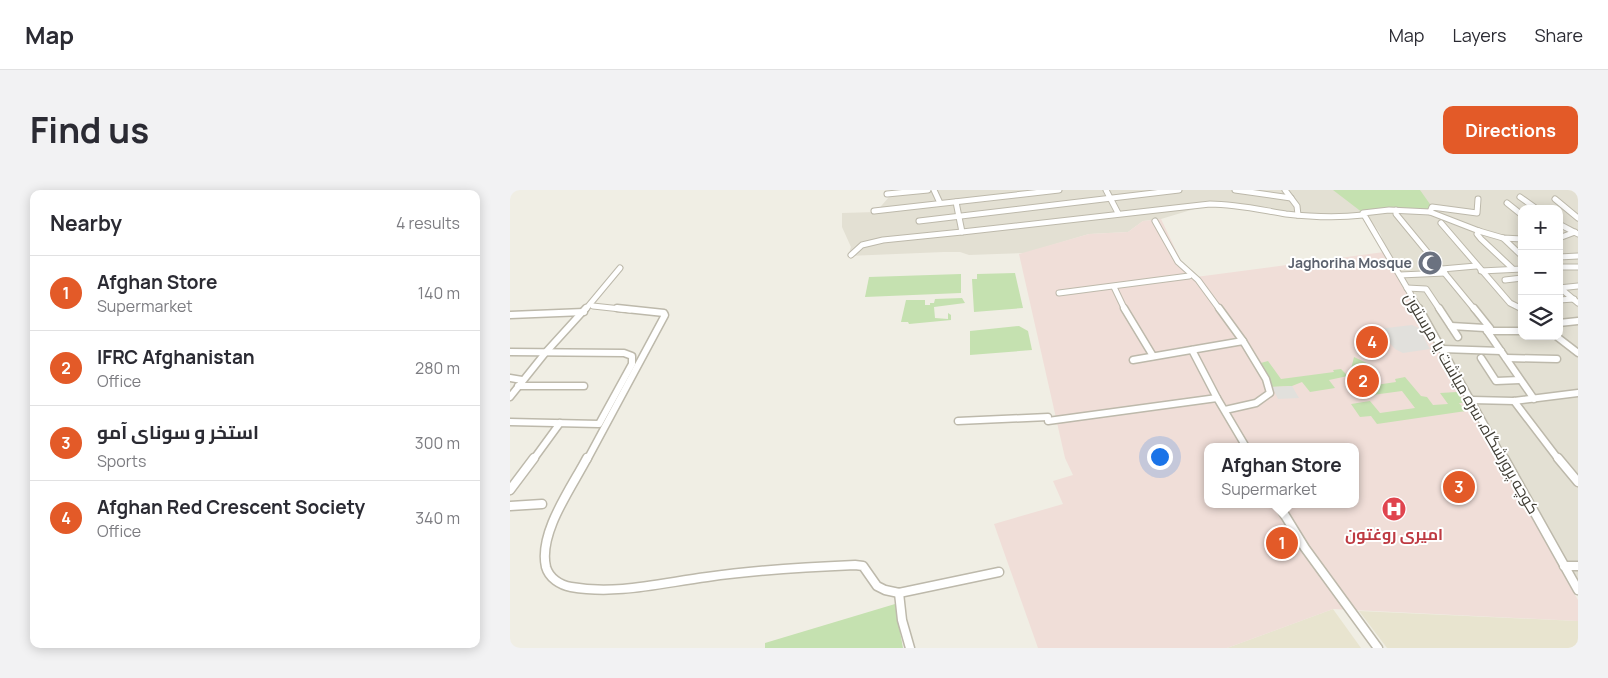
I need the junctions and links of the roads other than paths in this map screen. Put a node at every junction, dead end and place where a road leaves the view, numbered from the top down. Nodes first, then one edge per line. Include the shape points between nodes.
1 (928, 190) edge
2 (934, 190) edge
3 (1059, 190) edge
4 (1106, 190) edge
5 (1179, 190) edge
6 (1235, 190) edge
7 (1285, 190) edge
8 (887, 194) dead end
9 (1520, 197) dead end
10 (1111, 198) junction
11 (1290, 198) junction
12 (1478, 199) dead end
13 (1555, 199) dead end
14 (940, 202) junction
15 (956, 202) junction
16 (1507, 203) dead end
17 (1532, 205) edge
18 (874, 210) dead end
19 (1396, 210) junction
20 (1430, 212) junction
21 (1118, 213) junction
22 (1518, 213) edge
23 (960, 215) junction
24 (1298, 215) junction
25 (1364, 216) junction
26 (1578, 218) edge
27 (919, 221) dead end
28 (1155, 221) dead end
29 (1441, 223) dead end
30 (1563, 227) edge
31 (1479, 231) junction
32 (962, 232) junction
33 (1577, 232) edge
34 (1563, 237) edge
35 (1503, 238) junction
36 (1518, 239) edge
37 (1518, 252) edge
38 (851, 255) dead end
39 (1578, 256) edge
40 (1563, 257) edge
41 (1476, 266) junction
42 (1578, 266) edge
43 (1563, 267) edge
44 (620, 268) dead end
45 (1512, 269) junction
46 (1518, 269) edge
47 (1444, 271) junction
48 (1481, 271) junction
49 (1400, 275) junction
50 (1189, 276) junction
51 (1518, 278) edge
52 (1504, 280) dead end
53 (1578, 286) edge
54 (1114, 287) junction
55 (1407, 288) junction
56 (1563, 288) edge
57 (1563, 291) edge
58 (1059, 293) dead end
59 (1575, 299) edge
60 (1578, 303) edge
61 (592, 306) dead end
62 (1518, 307) edge
63 (584, 312) junction
64 (510, 315) edge
65 (1578, 321) edge
66 (1563, 323) edge
67 (1451, 326) junction
68 (1486, 329) junction
69 (1518, 331) edge
70 (1458, 338) dead end
71 (1561, 340) edge
72 (1243, 341) junction
73 (1442, 349) junction
74 (1192, 350) junction
75 (1501, 351) junction
76 (510, 352) edge
77 (546, 352) junction
78 (1578, 353) edge
79 (1153, 356) junction
80 (1481, 358) dead end
81 (1506, 358) junction
82 (1557, 359) dead end
83 (1133, 360) dead end
84 (510, 378) edge
85 (1520, 380) junction
86 (520, 383) junction
87 (584, 386) dead end
88 (1578, 392) edge
89 (510, 397) edge
90 (1217, 398) junction
91 (1534, 399) junction
92 (1472, 400) junction
93 (1514, 401) junction
94 (1225, 410) junction
95 (958, 421) dead end
96 (510, 422) edge
97 (560, 423) junction
98 (1244, 443) edge
99 (1578, 482) edge
100 (510, 490) edge
101 (542, 504) dead end
102 (510, 506) edge
103 (1280, 508) edge
104 (1564, 566) junction
105 (1578, 566) edge
106 (999, 572) dead end
107 (1578, 590) edge
108 (899, 593) junction
109 (910, 648) edge
110 (1378, 648) edge

1 - 8 street
2 - 14 street
3 - 15 street
4 - 10 street
5 - 10 street
6 - 11 street
7 - 11 street
9 - 17 street
10 - 21 street
10 - 23 street
11 - 24 street via 1297,206
12 - 20 street via 1477,213 1432,207
13 - 26 street
14 - 15 street
14 - 18 street
15 - 23 street
16 - 22 street
19 - 20 street
19 - 25 street via 1363,213
19 - 47 street
20 - 31 street
21 - 24 street via 1228,203
21 - 32 street
23 - 27 street
23 - 32 street
24 - 25 street
25 - 49 street, کوچه پرورشگاه، سره میاشت یا مرستون
28 - 50 street via 1178,263
29 - 41 street
30 - 33 street
31 - 35 street
31 - 45 street via 1481,239
32 - 38 street via 862,245
33 - 34 street
35 - 36 street
35 - 37 street
39 - 40 street
41 - 47 street
41 - 48 street
42 - 43 street
44 - 63 street
45 - 46 street
45 - 48 street
47 - 49 street
47 - 68 street via 1490,328
48 - 62 street via 1510,303
49 - 55 street, کوچه پرورشگاه، سره میاشت یا مرستون
50 - 54 street
50 - 72 street via 1198,280
51 - 52 street
53 - 56 street
54 - 58 street
54 - 79 street via 1124,310
55 - 67 street via 1426,289
55 - 73 street, کوچه پرورشگاه، سره میاشت یا مرستون
57 - 59 street
59 - 60 street
61 - 108 street via 665,315 553,522 546,543 546,567 553,580 568,587 636,589 805,567 863,566 878,588
63 - 64 street
63 - 77 street
65 - 66 street
67 - 68 street
67 - 70 street
68 - 69 street
68 - 75 street
71 - 78 street
72 - 74 street
72 - 94 street via 1266,379 1270,393 1267,398
73 - 75 street
73 - 92 street, کوچه پرورشگاه، سره میاشت یا مرستون
74 - 79 street
74 - 90 street
75 - 81 street
76 - 77 street
77 - 86 street
77 - 97 street via 624,353 632,356 632,364 599,424
79 - 83 street
80 - 85 street via 1496,381
81 - 82 street
81 - 85 street
84 - 86 street
85 - 91 street
86 - 87 street
86 - 89 street
88 - 91 street
90 - 94 street
90 - 95 street via 1048,419
91 - 93 street
92 - 93 street
92 - 104 street, کوچه پرورشگاه، سره میاشت یا مرستون
93 - 99 street
94 - 98 street
96 - 97 street
97 - 100 street
101 - 102 street
103 - 110 street via 1305,548
104 - 105 street
104 - 107 street, کوچه پرورشگاه، سره میاشت یا مرستون
106 - 108 street
108 - 109 street

